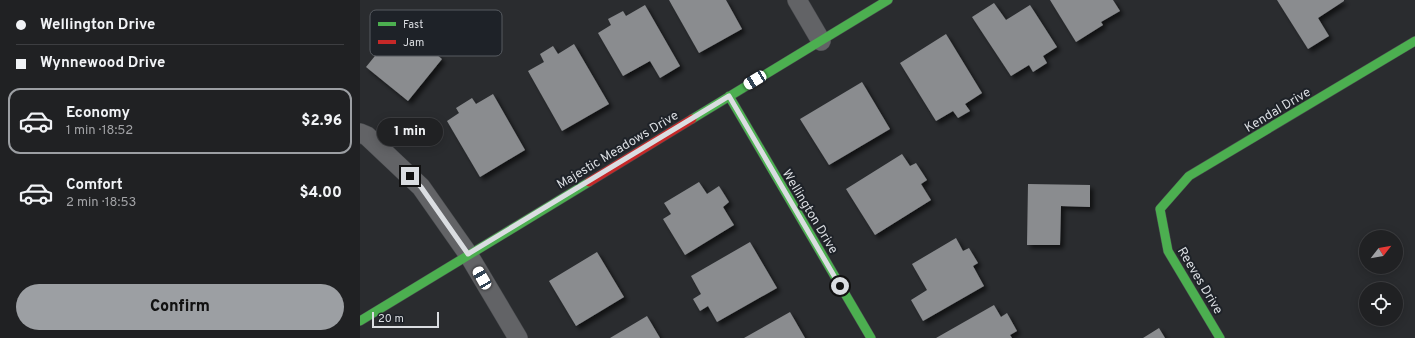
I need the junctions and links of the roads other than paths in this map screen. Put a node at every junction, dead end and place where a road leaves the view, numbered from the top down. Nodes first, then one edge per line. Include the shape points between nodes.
1 (797, 0) edge
2 (888, 0) edge
3 (821, 41) junction
4 (1415, 41) edge
5 (729, 96) junction
6 (360, 133) edge
7 (1160, 209) joint
8 (468, 254) junction
9 (360, 321) edge
10 (518, 338) edge
11 (871, 338) edge
12 (1220, 338) edge

1 - 3 street
2 - 3 street, Majestic Meadows Drive
3 - 5 street, Majestic Meadows Drive
4 - 7 street, Kendal Drive via 1189,176
5 - 8 street, Majestic Meadows Drive
5 - 11 street, Wellington Drive
6 - 8 street via 367,136 421,187
7 - 12 street, Reeves Drive via 1168,251
8 - 9 street, Majestic Meadows Drive
8 - 10 street

